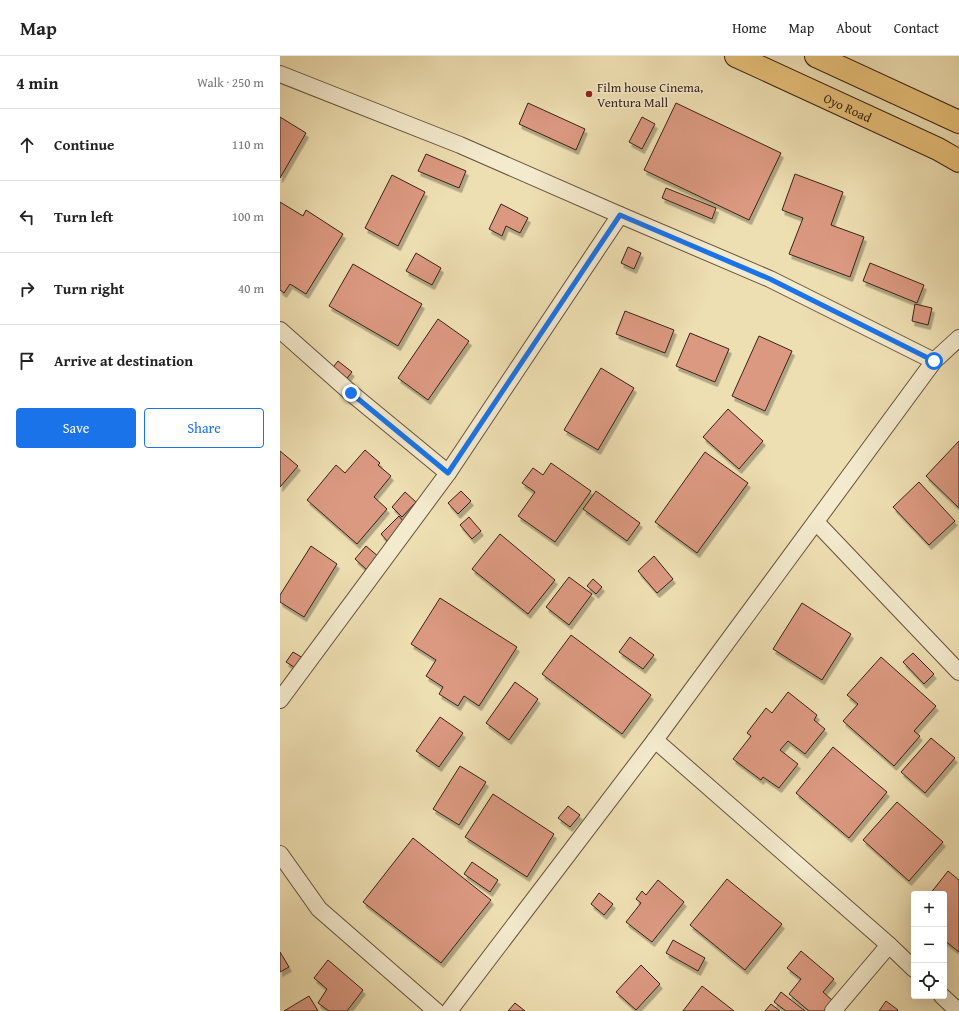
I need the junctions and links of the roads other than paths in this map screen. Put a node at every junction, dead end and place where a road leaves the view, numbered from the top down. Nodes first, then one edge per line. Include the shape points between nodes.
1 (736, 56) edge
2 (816, 56) edge
3 (280, 74) edge
4 (959, 122) edge
5 (959, 161) edge
6 (620, 215) junction
7 (280, 330) edge
8 (959, 338) edge
9 (934, 361) junction
10 (448, 473) junction
11 (816, 522) junction
12 (959, 672) edge
13 (280, 700) edge
14 (655, 740) junction
15 (280, 854) edge
16 (889, 945) junction
17 (911, 966) edge
18 (945, 999) edge
19 (436, 1011) edge
20 (449, 1011) edge
21 (833, 1011) edge
22 (958, 1011) edge

1 - 5 main road, Oyo Road
2 - 4 main road
3 - 6 street via 460,145
6 - 9 street via 770,279
6 - 10 street
7 - 10 street
8 - 9 street
9 - 11 street
10 - 13 street
11 - 12 street
11 - 14 street
14 - 16 street
14 - 20 street
15 - 19 street via 319,909
16 - 17 street
16 - 21 street
18 - 22 street

